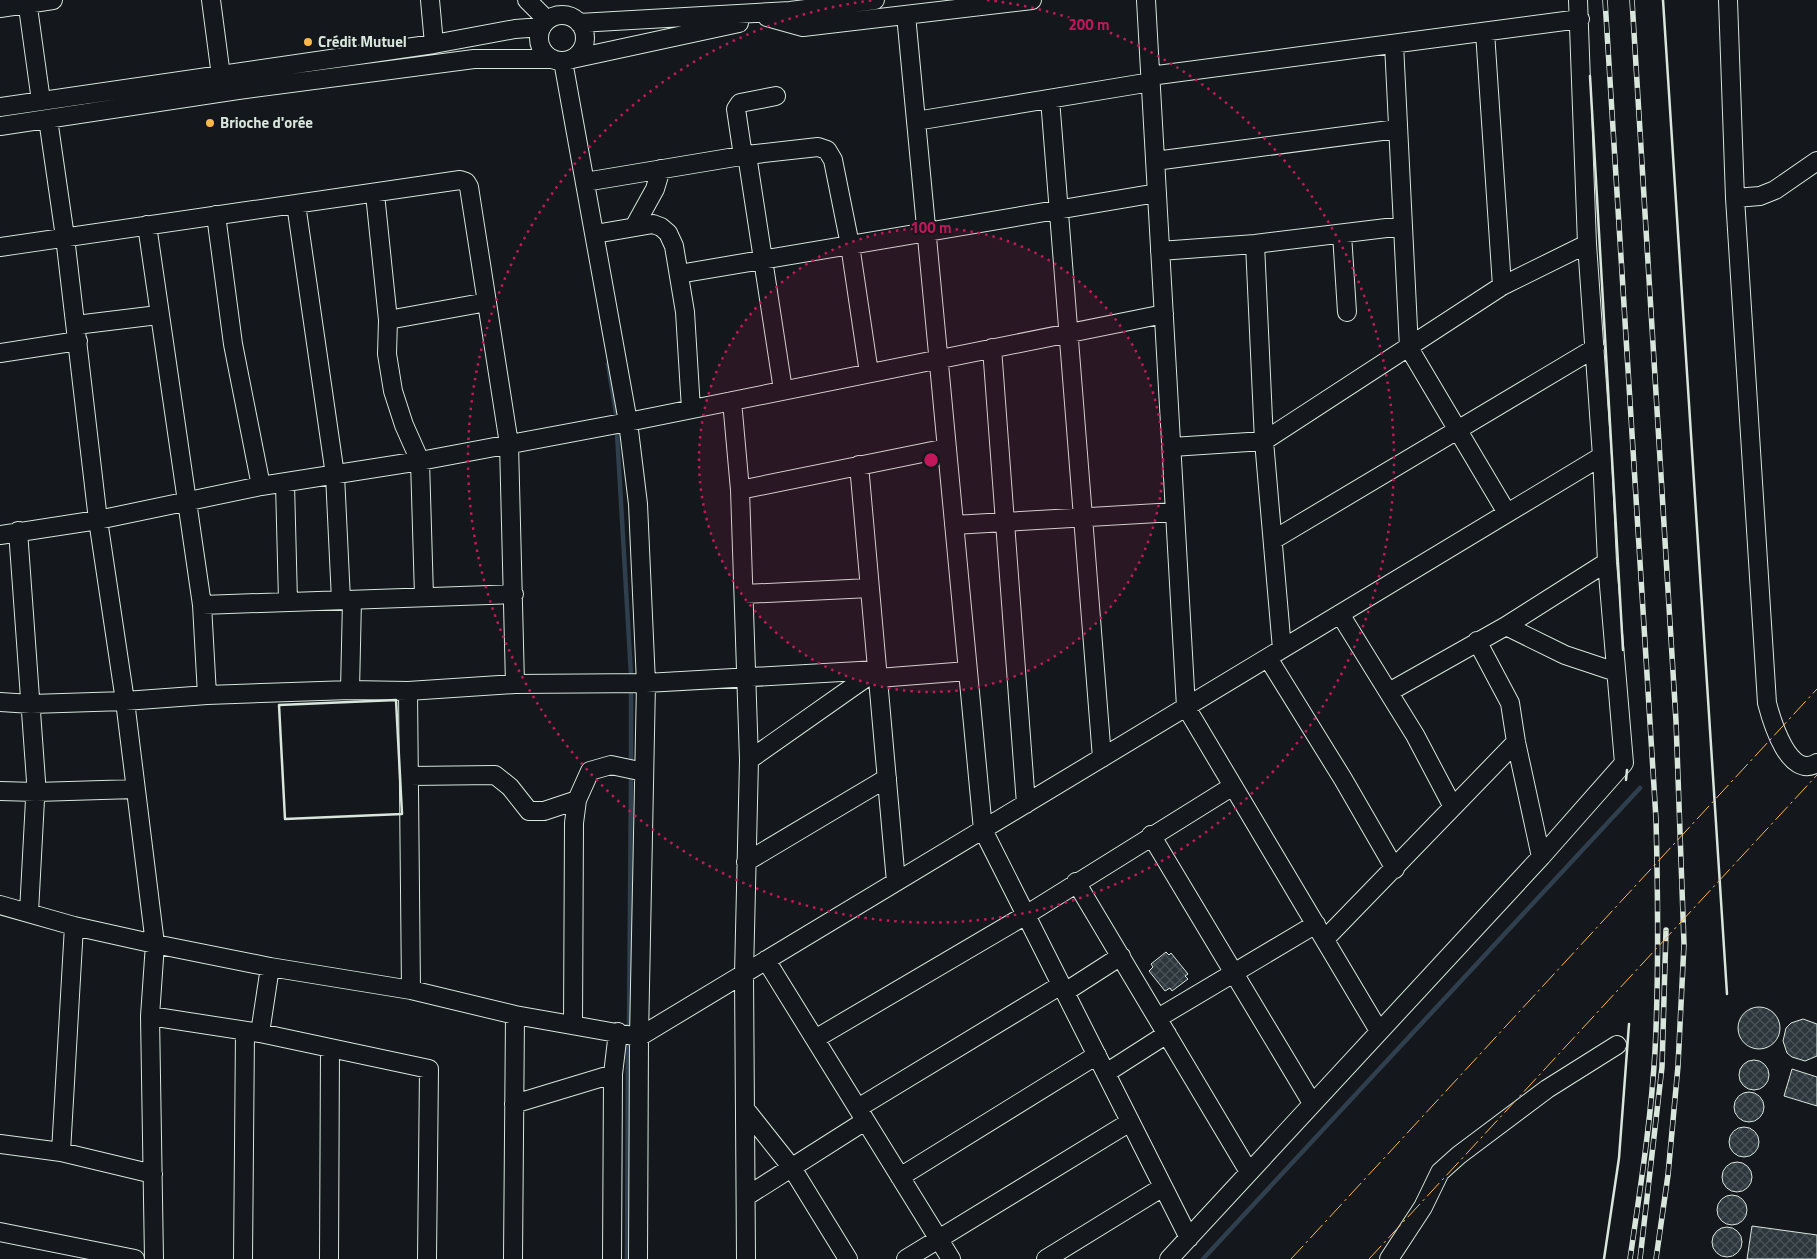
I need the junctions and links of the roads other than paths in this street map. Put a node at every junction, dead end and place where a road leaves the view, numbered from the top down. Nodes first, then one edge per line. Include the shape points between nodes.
1 (52, 0) edge
2 (210, 0) edge
3 (430, 0) edge
4 (526, 0) edge
5 (774, 0) edge
6 (875, 0) edge
7 (1032, 0) edge
8 (1146, 0) edge
9 (1578, 0) edge
10 (1728, 0) edge
11 (27, 2) edge
12 (0, 8) edge
13 (764, 15) junction
14 (906, 15) junction
15 (1580, 19) junction
16 (579, 23) junction
17 (545, 24) junction
18 (1485, 32) junction
19 (434, 44) junction
20 (1394, 44) junction
21 (563, 60) junction
22 (221, 76) junction
23 (1151, 79) junction
24 (776, 96) dead end
25 (1050, 98) junction
26 (41, 101) junction
27 (0, 107) edge
28 (48, 119) junction
29 (916, 121) junction
30 (0, 126) edge
31 (1397, 129) junction
32 (745, 155) junction
33 (1155, 161) junction
34 (1817, 162) edge
35 (661, 169) junction
36 (585, 182) junction
37 (1157, 193) junction
38 (375, 194) junction
39 (1735, 198) junction
40 (296, 204) junction
41 (1059, 209) junction
42 (216, 215) junction
43 (147, 225) junction
44 (1403, 226) junction
45 (634, 227) junction
46 (927, 232) junction
47 (595, 234) junction
48 (1342, 234) junction
49 (65, 237) junction
50 (1255, 244) junction
51 (1587, 244) junction
52 (850, 245) junction
53 (0, 247) edge
54 (1160, 251) junction
55 (764, 260) junction
56 (679, 274) junction
57 (1502, 286) junction
58 (487, 302) junction
59 (1347, 312) dead end
60 (1164, 314) junction
61 (158, 315) junction
62 (388, 320) junction
63 (77, 333) junction
64 (1069, 333) junction
65 (992, 348) junction
66 (1409, 348) junction
67 (1595, 348) junction
68 (0, 353) edge
69 (940, 359) junction
70 (869, 373) junction
71 (784, 390) junction
72 (732, 401) junction
73 (691, 409) junction
74 (628, 422) junction
75 (1458, 430) junction
76 (1264, 441) junction
77 (509, 444) junction
78 (1172, 447) junction
79 (947, 448) junction
80 (1602, 456) junction
81 (420, 461) junction
82 (859, 465) junction
83 (335, 475) junction
84 (285, 484) junction
85 (261, 486) junction
86 (740, 490) junction
87 (185, 501) junction
88 (1175, 512) junction
89 (1507, 513) junction
90 (1083, 517) junction
91 (98, 520) junction
92 (1005, 522) junction
93 (954, 525) junction
94 (18, 531) junction
95 (0, 535) edge
96 (1273, 540) junction
97 (1607, 562) junction
98 (870, 588) junction
99 (514, 594) junction
100 (744, 594) junction
101 (424, 596) junction
102 (347, 600) junction
103 (288, 601) junction
104 (202, 605) junction
105 (1340, 614) junction
106 (1506, 626) junction
107 (1477, 641) junction
108 (1275, 653) junction
109 (968, 671) junction
110 (1616, 672) junction
111 (878, 674) junction
112 (746, 676) junction
113 (646, 683) junction
114 (515, 684) junction
115 (350, 690) junction
116 (408, 691) junction
117 (1389, 692) junction
118 (207, 695) junction
119 (125, 701) junction
120 (0, 702) edge
121 (31, 704) junction
122 (1186, 707) junction
123 (1516, 742) junction
124 (1102, 758) junction
125 (749, 760) junction
126 (1817, 763) edge
127 (644, 772) junction
128 (409, 776) junction
129 (887, 778) junction
130 (1233, 786) junction
131 (135, 789) junction
132 (0, 791) edge
133 (36, 792) junction
134 (577, 800) junction
135 (1026, 804) junction
136 (1453, 807) junction
137 (983, 830) junction
138 (1151, 835) junction
139 (1542, 857) junction
140 (746, 862) junction
141 (1395, 869) junction
142 (896, 882) junction
143 (1076, 882) junction
144 (0, 905) edge
145 (29, 912) junction
146 (1026, 915) junction
147 (1316, 924) junction
148 (74, 926) junction
149 (1325, 939) junction
150 (155, 944) junction
151 (1120, 956) junction
152 (766, 960) junction
153 (270, 967) junction
154 (1234, 973) junction
155 (744, 974) junction
156 (1063, 988) junction
157 (411, 990) junction
158 (515, 1015) junction
159 (150, 1016) junction
160 (1158, 1018) junction
161 (573, 1025) junction
162 (1379, 1031) junction
163 (252, 1032) junction
164 (618, 1032) junction
165 (1167, 1034) junction
166 (639, 1037) junction
167 (815, 1039) junction
168 (1617, 1045) dead end
169 (330, 1048) junction
170 (1097, 1055) junction
171 (1106, 1073) junction
172 (612, 1074) junction
173 (1312, 1103) junction
174 (514, 1104) junction
175 (746, 1110) junction
176 (862, 1115) junction
177 (1130, 1122) junction
178 (0, 1144) edge
179 (61, 1152) junction
180 (792, 1168) junction
181 (1249, 1172) junction
182 (153, 1174) junction
183 (900, 1176) junction
184 (1163, 1188) junction
185 (747, 1196) junction
186 (0, 1232) edge
187 (1189, 1238) junction
188 (939, 1239) junction
189 (58, 1252) edge
190 (135, 1259) edge
191 (154, 1259) edge
192 (243, 1259) edge
193 (329, 1259) edge
194 (427, 1259) edge
195 (512, 1259) edge
196 (612, 1259) edge
197 (638, 1259) edge
198 (746, 1259) edge
199 (848, 1259) edge
200 (906, 1259) edge
201 (951, 1259) edge
202 (1046, 1259) edge
203 (1169, 1259) edge
204 (1389, 1259) edge

1 - 11 street
2 - 22 street
3 - 19 street
4 - 17 street
5 - 13 street
6 - 13 street
7 - 14 street
8 - 23 street
9 - 15 street
10 - 39 street
11 - 12 street
11 - 26 street
13 - 14 street via 803,28
13 - 16 street
13 - 21 street
14 - 29 street
15 - 18 street
15 - 51 street
16 - 17 street via 562,15
16 - 21 street via 584,46
17 - 19 street
17 - 21 street via 539,42 542,49
18 - 20 street
18 - 57 street
19 - 22 street
20 - 23 street
20 - 31 street
21 - 28 street via 474,59
21 - 36 street
22 - 26 street
23 - 25 street
23 - 33 street
24 - 32 street via 740,103 736,109
25 - 29 street
25 - 41 street
26 - 27 street
28 - 30 street
28 - 49 street
29 - 46 street
31 - 33 street
31 - 44 street
32 - 35 street
32 - 52 street via 818,147 827,150 833,160
32 - 55 street
33 - 37 street
34 - 39 street via 1775,190 1760,196
35 - 36 street
35 - 45 street via 655,189
36 - 47 street
37 - 41 street
37 - 54 street
38 - 40 street
38 - 58 street via 460,180 466,182
38 - 62 street
39 - 126 street via 1764,672 1772,723 1789,755 1803,767 1809,768
40 - 42 street
40 - 83 street
41 - 46 street
41 - 64 street
42 - 43 street
42 - 85 street via 236,360
43 - 49 street
43 - 61 street
44 - 48 street
44 - 66 street
45 - 47 street
45 - 56 street via 653,224 668,233
46 - 52 street
46 - 69 street
47 - 74 street
48 - 50 street
48 - 59 street
49 - 53 street
49 - 63 street
50 - 54 street
50 - 76 street
51 - 57 street
51 - 67 street
52 - 55 street
52 - 70 street
54 - 60 street
55 - 56 street
55 - 71 street
56 - 73 street via 685,312
57 - 66 street
58 - 62 street
58 - 77 street
60 - 64 street
60 - 78 street
61 - 63 street
61 - 87 street
62 - 81 street via 387,354 393,391
63 - 68 street
63 - 91 street
64 - 65 street
64 - 90 street
65 - 69 street
65 - 92 street
66 - 75 street
66 - 76 street
67 - 75 street
67 - 80 street
69 - 70 street
69 - 79 street
70 - 71 street
71 - 72 street
72 - 73 street
72 - 86 street
73 - 74 street
74 - 77 street
74 - 113 street via 638,504
75 - 89 street
75 - 96 street
76 - 78 street
76 - 96 street
77 - 81 street
77 - 99 street
78 - 88 street
79 - 82 street
79 - 93 street
80 - 89 street
80 - 97 street
81 - 83 street
81 - 101 street
82 - 86 street
82 - 98 street
83 - 84 street
83 - 102 street
84 - 85 street
84 - 103 street
85 - 87 street
86 - 100 street
87 - 91 street
87 - 104 street
88 - 90 street
88 - 122 street
89 - 105 street
90 - 92 street
90 - 124 street
91 - 94 street
91 - 119 street
92 - 93 street
92 - 135 street
93 - 109 street
94 - 95 street
94 - 121 street
96 - 108 street
97 - 106 street
97 - 110 street
98 - 100 street
98 - 111 street
99 - 101 street
99 - 114 street
100 - 112 street
101 - 102 street
102 - 103 street
102 - 115 street
103 - 104 street
104 - 118 street
105 - 108 street
105 - 117 street
106 - 107 street
106 - 110 street via 1565,654
107 - 117 street
107 - 123 street via 1510,702
108 - 122 street
108 - 141 street
109 - 111 street
109 - 137 street
110 - 139 street via 1624,763
111 - 112 street
111 - 125 street
111 - 129 street
112 - 113 street
112 - 125 street
113 - 114 street
113 - 127 street
114 - 116 street
115 - 116 street
115 - 118 street
116 - 128 street
117 - 136 street
118 - 119 street
119 - 121 street
119 - 131 street
120 - 121 street
121 - 133 street
122 - 124 street
122 - 130 street
123 - 136 street
123 - 139 street
124 - 135 street
125 - 140 street
127 - 134 street via 611,765 590,771
127 - 166 street
128 - 134 street via 495,775 510,787 529,811 544,811
128 - 157 street
129 - 140 street
129 - 142 street
130 - 138 street
130 - 147 street
131 - 133 street
131 - 150 street
132 - 133 street
133 - 145 street
134 - 161 street via 574,823
135 - 137 street
136 - 141 street
137 - 142 street
137 - 146 street
138 - 143 street
138 - 154 street
139 - 162 street
140 - 155 street
141 - 149 street
142 - 152 street
143 - 146 street
143 - 151 street
144 - 145 street
145 - 148 street
146 - 156 street
146 - 167 street
147 - 149 street
147 - 154 street
148 - 150 street
148 - 179 street
149 - 162 street
150 - 153 street
150 - 159 street
151 - 156 street
151 - 160 street
152 - 155 street
152 - 167 street
153 - 157 street
153 - 163 street
154 - 160 street
154 - 173 street
155 - 166 street
155 - 175 street
156 - 170 street
156 - 176 street
157 - 158 street
158 - 161 street
158 - 174 street
159 - 163 street
159 - 182 street
160 - 165 street
161 - 164 street
162 - 173 street
163 - 169 street
163 - 192 street
164 - 166 street
164 - 172 street
165 - 171 street
165 - 181 street
166 - 197 street
167 - 176 street
168 - 204 street via 1547,1090 1440,1172 1423,1207
169 - 193 street
169 - 194 street via 429,1069
170 - 171 street
170 - 183 street
171 - 177 street
172 - 174 street
172 - 196 street
173 - 181 street
174 - 195 street
175 - 180 street
175 - 185 street
176 - 180 street
176 - 183 street
177 - 184 street
177 - 188 street
178 - 179 street
179 - 182 street
180 - 185 street
180 - 199 street
181 - 187 street
182 - 191 street
183 - 188 street
184 - 187 street
184 - 202 street
185 - 198 street
186 - 189 street
187 - 203 street
188 - 200 street
188 - 201 street
189 - 190 street

